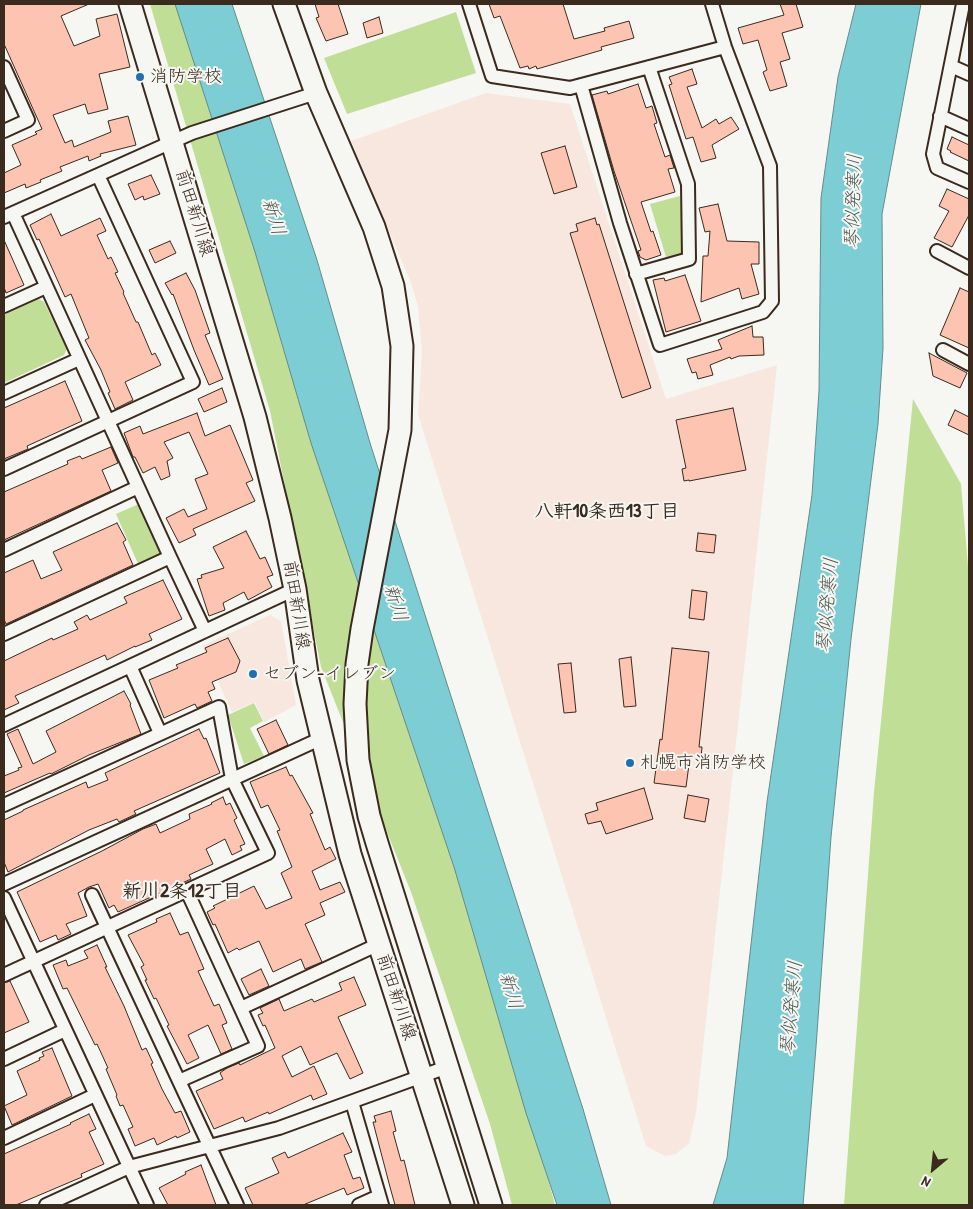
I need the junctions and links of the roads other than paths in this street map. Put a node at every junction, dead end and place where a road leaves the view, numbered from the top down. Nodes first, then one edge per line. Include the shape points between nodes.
1 (130, 4) edge
2 (284, 4) edge
3 (469, 4) edge
4 (712, 4) edge
5 (963, 4) edge
6 (726, 47) junction
7 (950, 66) junction
8 (4, 67) edge
9 (649, 67) junction
10 (969, 74) edge
11 (581, 85) junction
12 (316, 94) junction
13 (940, 116) junction
14 (969, 129) edge
15 (4, 131) edge
16 (173, 142) junction
17 (98, 175) junction
18 (969, 182) edge
19 (8, 215) edge
20 (937, 251) dead end
21 (969, 268) edge
22 (636, 274) junction
23 (46, 286) junction
24 (4, 306) edge
25 (943, 350) dead end
26 (79, 359) junction
27 (969, 364) edge
28 (4, 393) edge
29 (108, 422) junction
30 (4, 469) edge
31 (138, 487) junction
32 (4, 550) edge
33 (170, 557) junction
34 (295, 589) junction
35 (205, 631) junction
36 (4, 634) edge
37 (130, 666) junction
38 (4, 725) edge
39 (160, 733) junction
40 (322, 738) junction
41 (232, 779) junction
42 (4, 805) edge
43 (4, 884) edge
44 (187, 891) junction
45 (92, 895) dead end
46 (4, 898) edge
47 (108, 928) junction
48 (379, 944) junction
49 (33, 961) junction
50 (4, 975) edge
51 (241, 1008) junction
52 (65, 1030) junction
53 (4, 1059) edge
54 (447, 1067) junction
55 (422, 1077) junction
56 (179, 1082) junction
57 (95, 1095) junction
58 (352, 1102) junction
59 (4, 1138) edge
60 (210, 1146) junction
61 (128, 1167) junction
62 (381, 1200) edge
63 (53, 1204) edge
64 (146, 1205) edge
65 (237, 1205) edge
66 (359, 1205) edge
67 (463, 1205) edge
68 (491, 1205) edge

1 - 16 main road, 前田新川線
2 - 12 main road, 前田新川線
3 - 11 street via 492,76 570,88
4 - 6 street
5 - 7 street
6 - 9 street
6 - 22 street via 770,166 772,300 763,312 660,345
7 - 10 street
7 - 13 street
8 - 15 street via 28,120
9 - 11 street
9 - 22 street via 688,184 688,259
11 - 22 street
12 - 16 street
12 - 54 main road, 前田新川線 via 374,226 393,286 402,346 400,430 357,664 358,760 369,816
13 - 14 street
13 - 18 street via 932,154 937,168
16 - 17 street
16 - 34 main road, 前田新川線 via 255,417
17 - 19 street
17 - 29 street via 193,382
19 - 23 street
20 - 21 street
23 - 24 street
23 - 26 street
25 - 27 street
26 - 28 street
26 - 29 street
29 - 30 street
29 - 31 street
31 - 32 street
31 - 33 street
33 - 35 street
33 - 36 street
34 - 35 street
34 - 40 main road, 前田新川線 via 308,680
35 - 37 street
37 - 38 street
37 - 39 street
39 - 41 street via 219,707
39 - 42 street
40 - 41 street
40 - 48 main road, 前田新川線 via 350,854
41 - 43 street
41 - 44 street via 268,853
44 - 47 street
44 - 51 street
45 - 47 street
46 - 49 street
47 - 49 street
47 - 56 street
48 - 51 street
48 - 55 main road, 前田新川線
49 - 50 street
49 - 52 street
51 - 56 street via 258,1046
52 - 53 street
52 - 57 street
54 - 55 street
54 - 68 main road, 前田新川線
55 - 58 street
55 - 67 main road, 前田新川線
56 - 60 street
57 - 59 street
57 - 61 street
58 - 60 street via 279,1128
58 - 62 street
60 - 61 street
60 - 65 street
61 - 63 street
61 - 64 street
62 - 66 street

